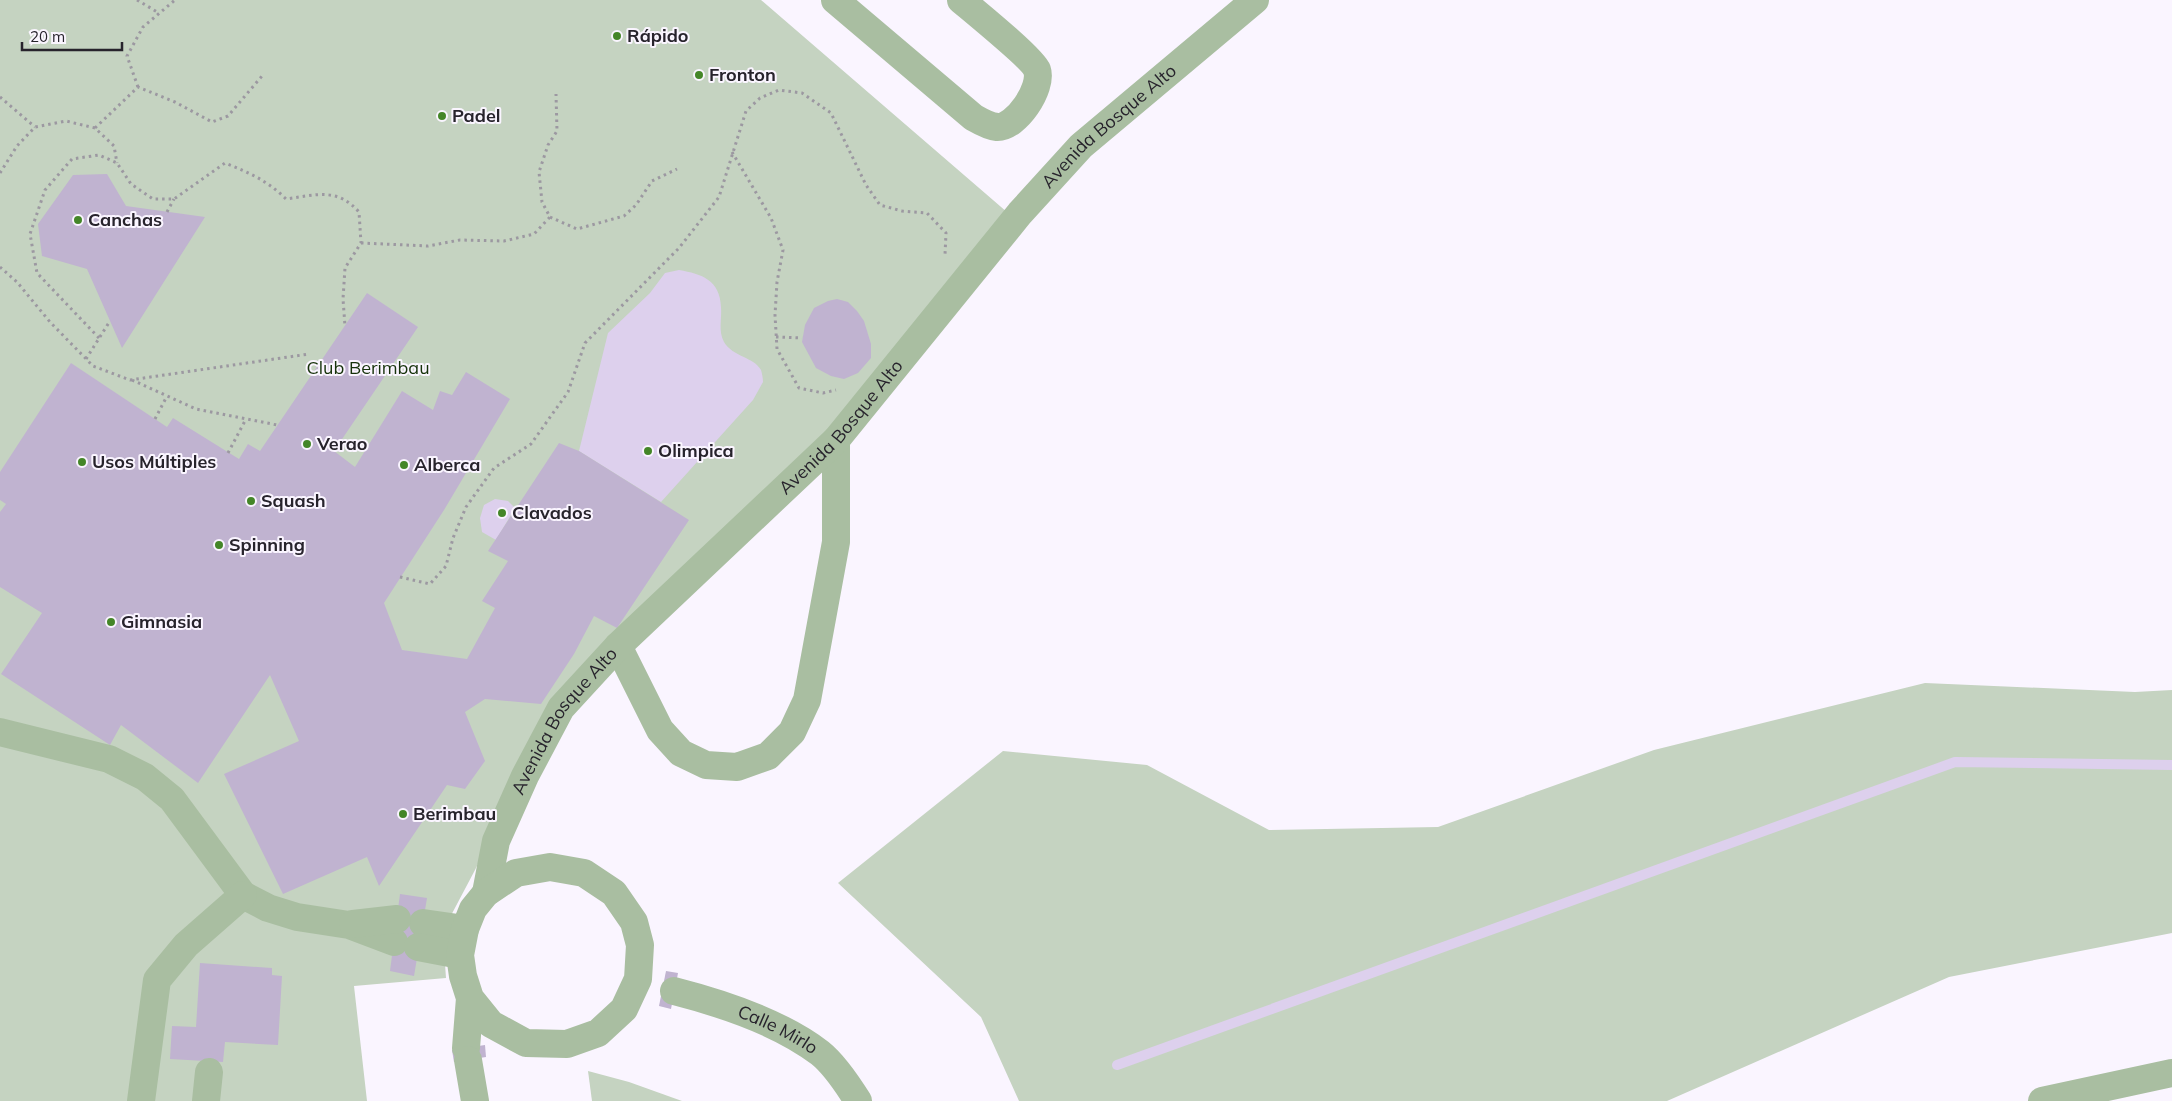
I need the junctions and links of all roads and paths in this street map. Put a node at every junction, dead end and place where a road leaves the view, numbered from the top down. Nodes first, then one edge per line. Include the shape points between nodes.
1 (137, 0) edge
2 (175, 0) edge
3 (835, 0) edge
4 (961, 0) edge
5 (1255, 0) edge
6 (159, 13) junction
7 (262, 76) dead end
8 (138, 87) junction
9 (556, 94) dead end
10 (0, 97) edge
11 (35, 127) junction
12 (95, 128) junction
13 (732, 152) junction
14 (117, 164) junction
15 (677, 169) dead end
16 (0, 173) edge
17 (174, 199) junction
18 (167, 212) dead end
19 (550, 217) junction
20 (361, 243) junction
21 (945, 261) dead end
22 (0, 267) edge
23 (110, 321) dead end
24 (345, 326) dead end
25 (776, 337) junction
26 (99, 338) junction
27 (802, 338) dead end
28 (309, 354) dead end
29 (86, 359) junction
30 (132, 380) junction
31 (838, 390) dead end
32 (167, 396) junction
33 (154, 419) dead end
34 (246, 419) junction
35 (278, 425) dead end
36 (836, 440) junction
37 (228, 453) dead end
38 (400, 577) dead end
39 (618, 646) junction
40 (0, 732) edge
41 (486, 893) junction
42 (243, 895) junction
43 (462, 942) junction
44 (658, 986) junction
45 (470, 998) junction
46 (209, 1072) dead end
47 (2172, 1073) edge
48 (141, 1101) edge
49 (206, 1101) edge
50 (474, 1101) edge
51 (858, 1101) edge
52 (2042, 1101) edge

1 - 6 path
2 - 6 path
3 - 4 street via 973,116 998,127 1011,123 1034,94 1038,83 1037,69
5 - 36 street, Avenida Bosque Alto via 1081,146 1020,213
6 - 8 path via 142,27 127,56
7 - 8 path via 228,116 212,122
8 - 12 path
9 - 19 path via 557,131 548,145 539,172 542,202
10 - 11 path
11 - 12 path via 66,121
11 - 16 path via 17,146
12 - 14 path via 114,146
13 - 21 path via 746,111 760,98 779,90 802,93 831,113 866,185 880,205 927,213 946,233
13 - 25 path via 771,218 783,250 777,282
13 - 38 path via 719,197 679,248 585,343 568,392 531,444 494,468 466,507 446,566 430,584
14 - 17 path via 131,184 153,199
14 - 26 path via 99,155 72,159 45,190 30,234 37,273
15 - 19 path via 652,181 624,216 577,229
17 - 18 path
17 - 20 path via 224,163 253,173 286,199 340,196 359,212
19 - 20 path via 534,234 504,241 460,240 428,246
20 - 24 path via 345,268
22 - 29 path
23 - 26 path
25 - 27 path
25 - 31 path via 776,349 799,388 823,393
26 - 29 path
28 - 30 path
29 - 30 path via 93,366
30 - 32 path
32 - 33 path
32 - 34 path via 196,409
34 - 35 path
34 - 37 path
36 - 39 street, Avenida Bosque Alto
36 - 39 street via 836,542 807,700 792,732 768,756 737,767 706,765 681,753 660,730
39 - 41 street, Avenida Bosque Alto via 561,708 496,841
40 - 42 street via 109,759 145,777 172,799
41 - 43 street via 473,909
41 - 44 street via 516,873 550,867 584,873 614,893 634,922
42 - 43 street via 268,908 297,917
42 - 48 street via 186,945 157,980
43 - 45 street via 462,976
44 - 45 street via 624,1009 598,1033 567,1044 526,1043 491,1024
44 - 51 street, Calle Mirlo via 737,1010 806,1044 820,1053
45 - 50 street via 467,1054
46 - 49 street
47 - 52 street

